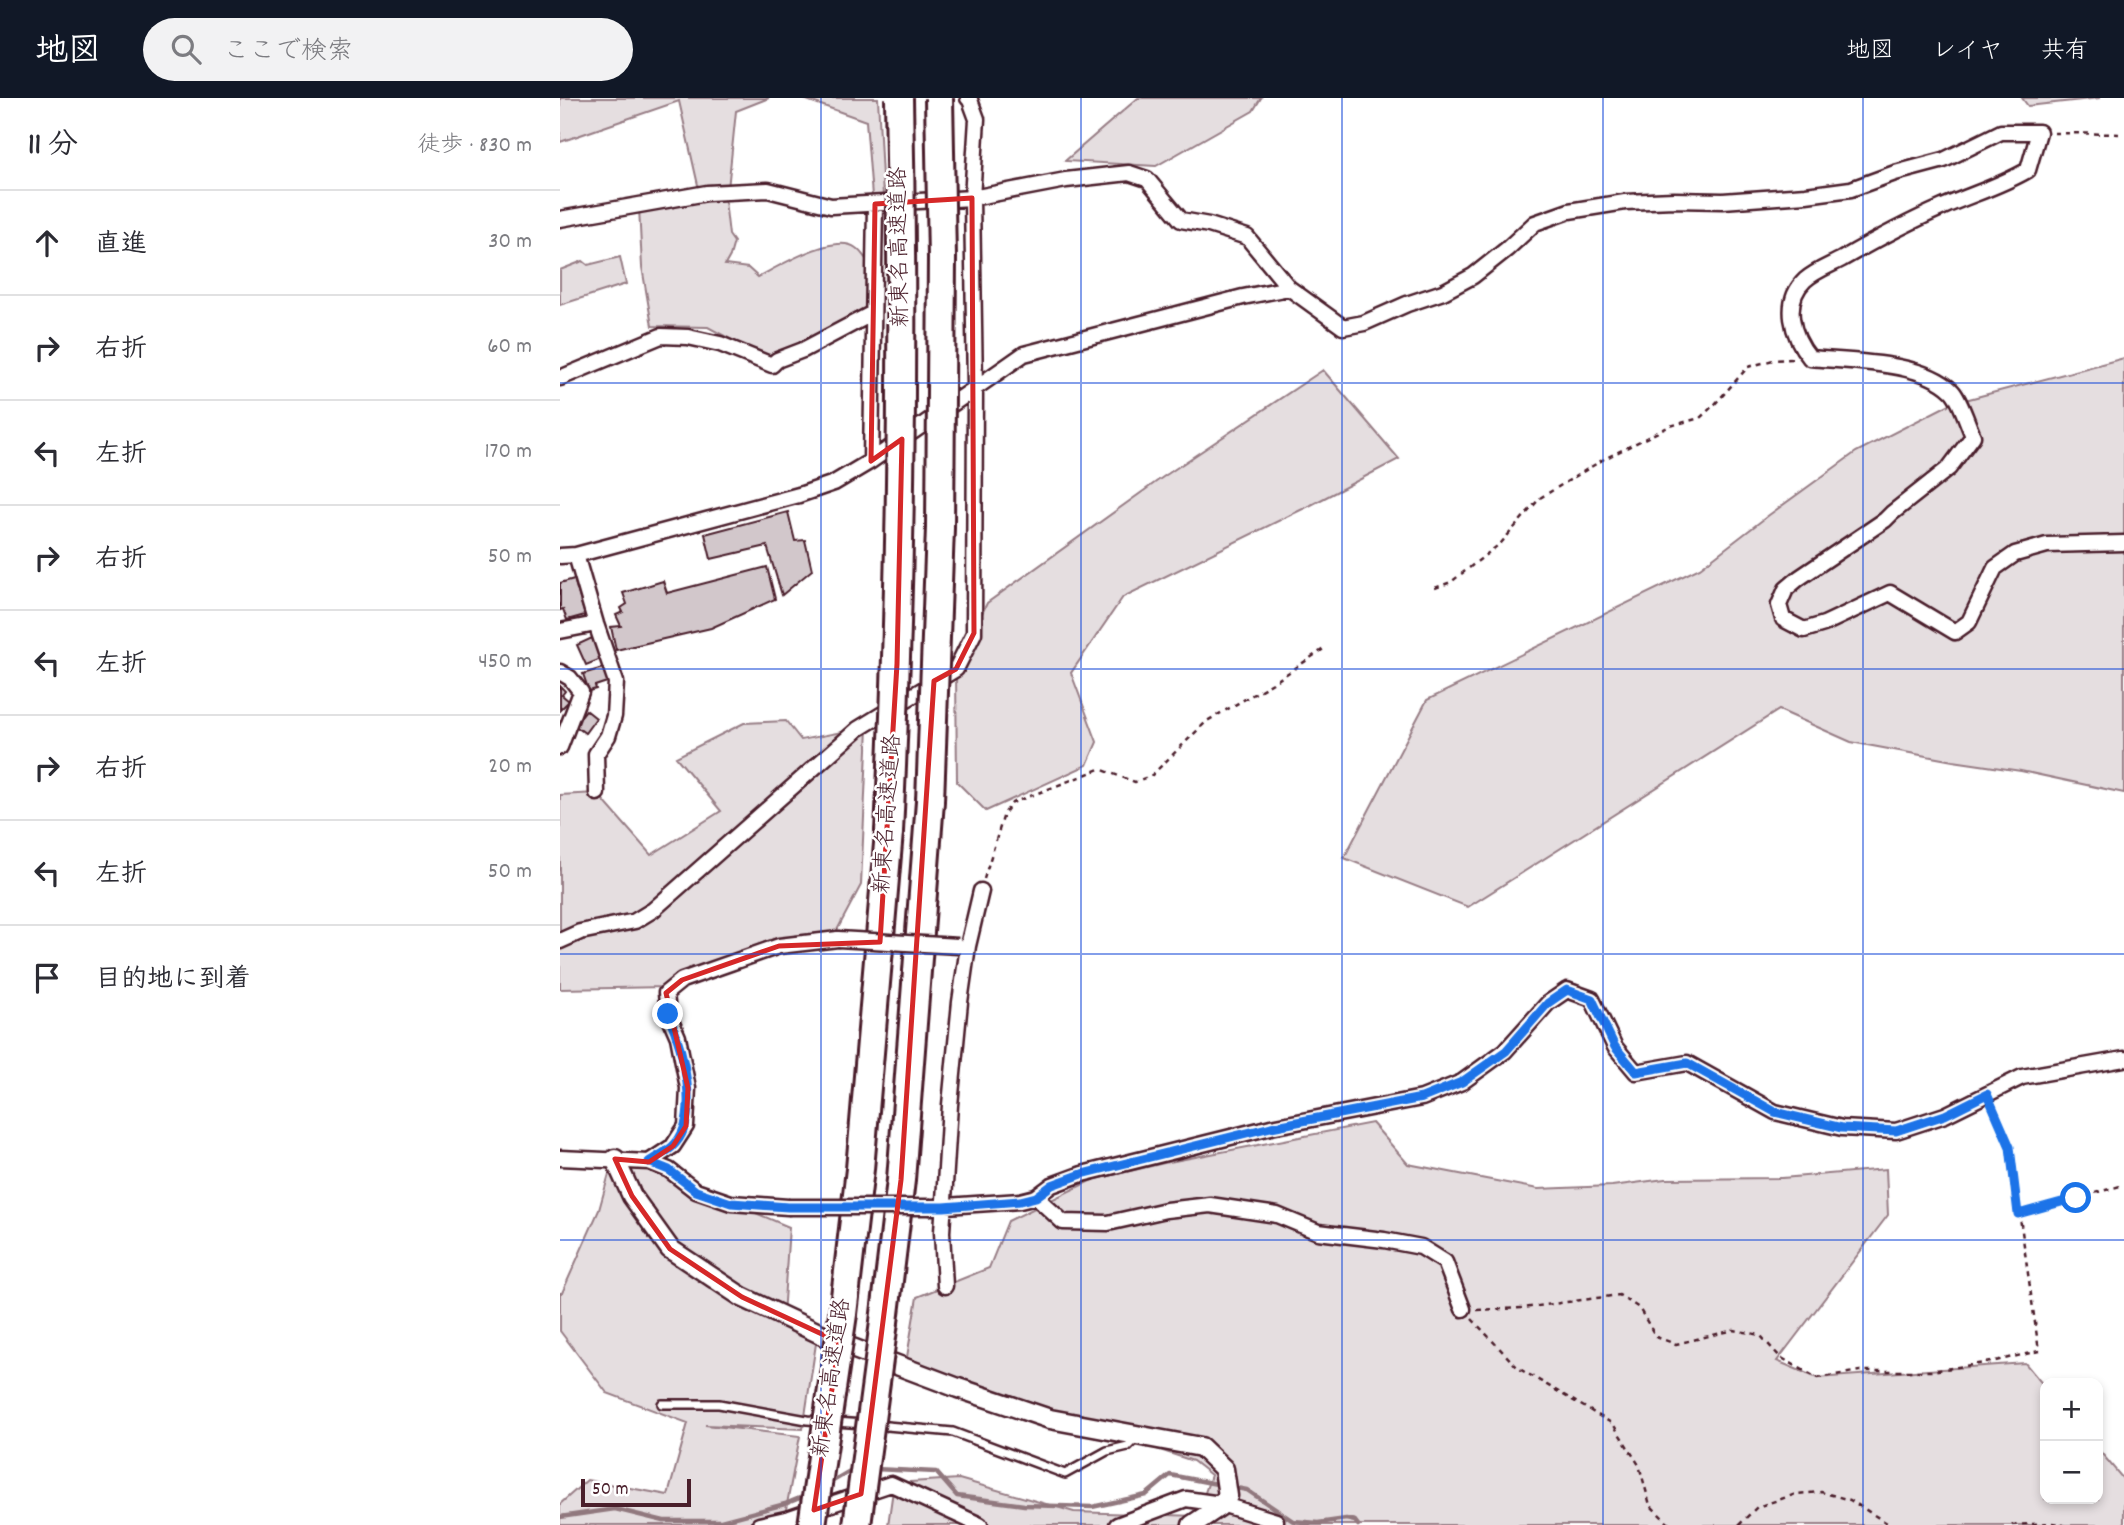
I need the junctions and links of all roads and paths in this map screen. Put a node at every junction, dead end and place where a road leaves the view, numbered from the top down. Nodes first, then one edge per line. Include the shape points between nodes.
1 (899, 98) edge
2 (939, 98) edge
3 (968, 98) edge
4 (2039, 132) junction
5 (2124, 134) edge
6 (972, 198) junction
7 (875, 204) junction
8 (560, 219) edge
9 (1289, 288) junction
10 (873, 313) junction
11 (1810, 358) junction
12 (560, 378) edge
13 (975, 388) junction
14 (871, 461) junction
15 (2124, 542) edge
16 (576, 555) junction
17 (560, 556) edge
18 (1435, 588) dead end
19 (596, 624) junction
20 (560, 631) edge
21 (1325, 648) dead end
22 (560, 672) edge
23 (560, 747) edge
24 (597, 793) dead end
25 (981, 891) joint
26 (560, 941) edge
27 (963, 946) junction
28 (2124, 1059) edge
29 (1987, 1094) junction
30 (560, 1158) edge
31 (615, 1159) junction
32 (649, 1162) junction
33 (2124, 1185) edge
34 (1036, 1197) junction
35 (937, 1207) junction
36 (2018, 1214) junction
37 (945, 1286) dead end
38 (1463, 1309) junction
39 (662, 1404) dead end
40 (1139, 1435) junction
41 (1225, 1500) junction
42 (1276, 1521) dead end
43 (759, 1525) edge
44 (811, 1525) edge
45 (857, 1525) edge
46 (980, 1525) edge
47 (1117, 1525) edge
48 (1192, 1525) edge
49 (1670, 1525) edge
50 (1739, 1525) edge
51 (1889, 1525) edge
52 (2012, 1525) edge
53 (2064, 1525) edge

1 - 44 highway, 新東名高速道路, bridge via 902,455 889,831 860,1169
2 - 45 highway, 新東名高速道路, bridge via 940,515 930,801 901,1180
3 - 6 street via 977,119
4 - 5 path
4 - 9 street via 2001,132 1944,160 1851,189 1723,201 1625,202 1569,211 1535,223 1473,276 1364,323 1343,327
4 - 11 street via 2028,170 1945,206 1805,280 1791,302 1799,345
6 - 7 street
6 - 9 street via 1129,173 1147,179 1181,220 1247,237
6 - 13 street
7 - 8 street via 831,206 768,190 707,192
7 - 10 street
9 - 13 street via 1024,354
10 - 12 street via 772,365 720,344 661,336
10 - 14 street
11 - 15 street via 1925,374 1953,392 1973,436 1949,468 1885,520 1786,589 1779,606 1783,619 1804,630 1890,593 1955,632 1969,622 1995,568 2015,554 2047,545
11 - 18 path via 1748,367 1700,418 1670,426 1540,498 1500,543 1451,582
13 - 14 street
13 - 26 street via 974,633 956,669 858,729 653,910 635,921 580,932
14 - 16 street via 834,483 799,495
16 - 17 street
16 - 19 street
19 - 20 street
19 - 24 street via 616,682 614,716 596,754
21 - 25 path via 1207,721 1152,775 1135,782 1100,769 1012,803 1004,814
22 - 23 street via 581,692
25 - 27 street
27 - 32 street, bridge via 838,939 779,946 682,979 666,993 688,1088 686,1126 673,1146
27 - 35 street
28 - 29 street via 2022,1077
29 - 34 street via 1945,1115 1896,1131 1842,1128 1775,1112 1687,1063 1636,1072 1615,1047 1592,999 1567,990 1548,1003 1506,1051 1462,1082 1422,1098 1271,1127 1082,1174 1052,1185
29 - 36 path via 2010,1147
30 - 31 street
31 - 32 street
31 - 40 street via 632,1196 670,1249 742,1297 844,1345 958,1388 1050,1419
32 - 35 street, bridge via 669,1170 696,1191 731,1203
33 - 36 path
34 - 35 street
34 - 38 street via 1063,1223 1108,1223 1210,1205 1277,1215 1318,1232 1421,1247 1444,1262
35 - 37 street
36 - 38 path via 2039,1352 1991,1362 1817,1378 1780,1357 1760,1335 1734,1330 1676,1344 1656,1337 1639,1308 1619,1295 1523,1308
38 - 49 path via 1518,1368 1613,1424 1639,1465 1650,1505
39 - 40 lane via 719,1404 807,1420 953,1432 1065,1474 1107,1451 1128,1446
40 - 41 street via 1200,1447 1224,1469
41 - 42 street
41 - 47 street via 1186,1499
41 - 48 street
43 - 46 street via 891,1484
50 - 51 path via 1757,1507 1796,1494 1821,1492 1850,1500
52 - 53 path

